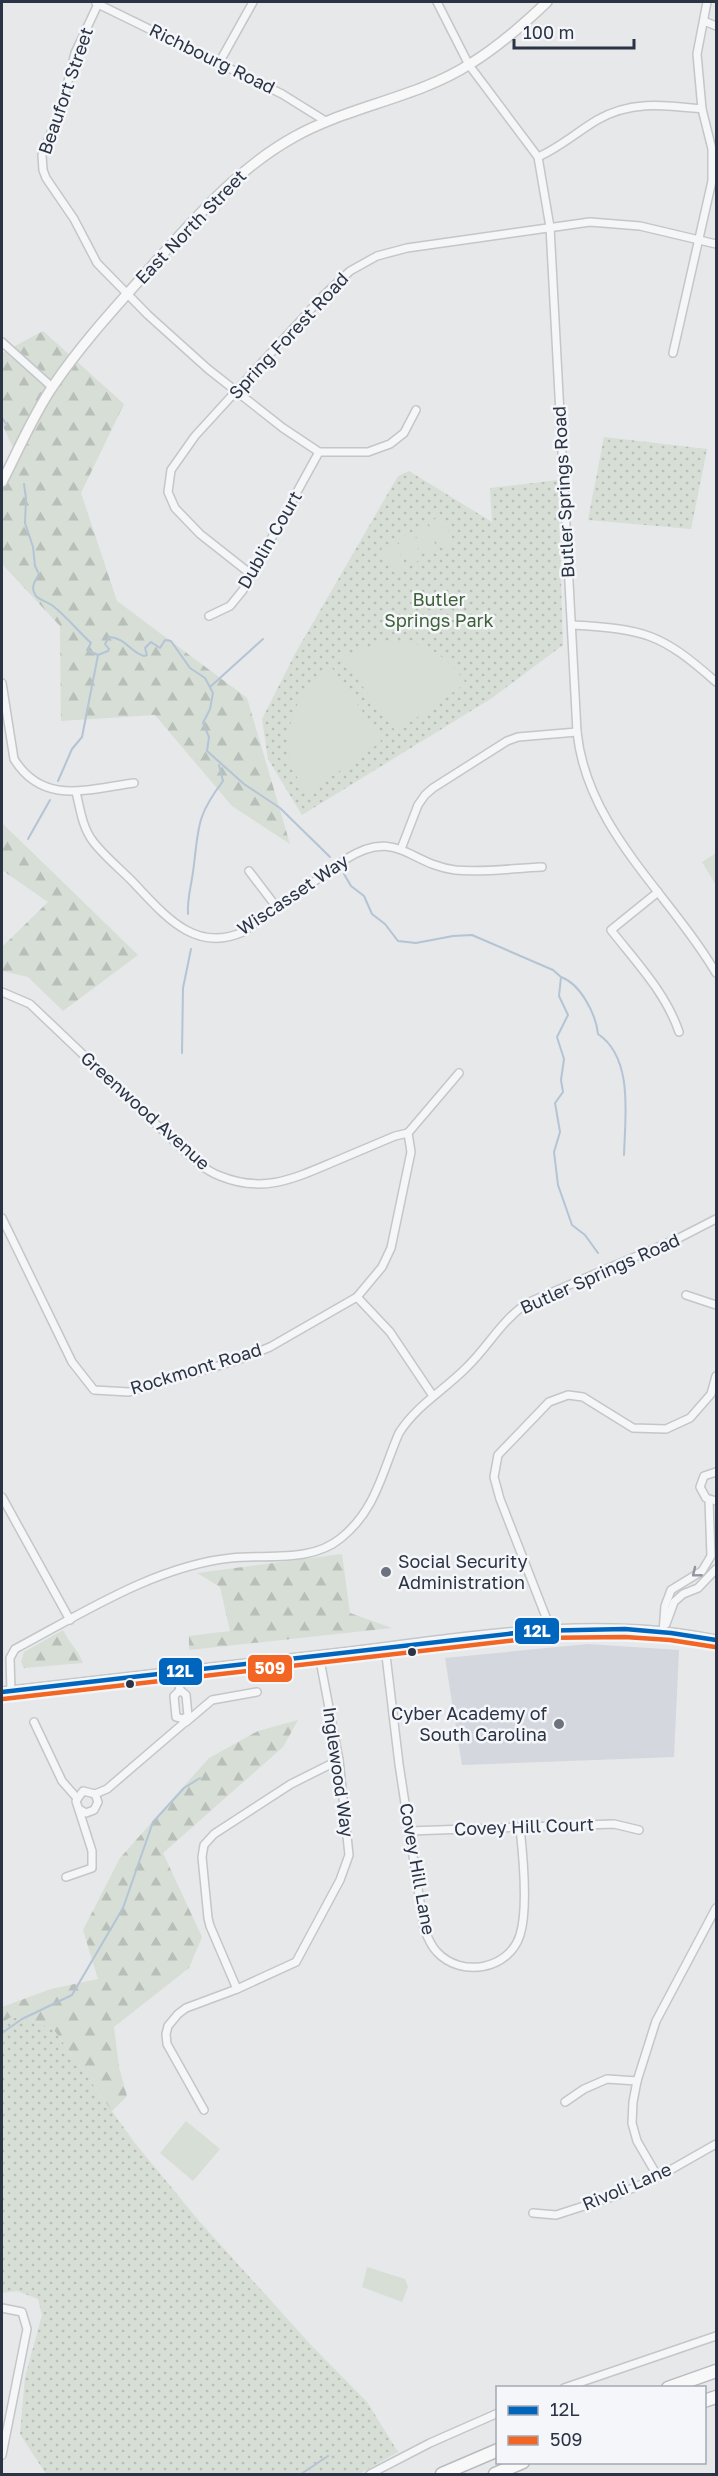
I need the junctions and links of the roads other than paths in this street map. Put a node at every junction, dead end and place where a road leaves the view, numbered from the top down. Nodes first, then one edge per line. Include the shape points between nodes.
1 (97, 2) edge
2 (253, 2) edge
3 (437, 2) edge
4 (548, 2) edge
5 (707, 2) edge
6 (704, 21) junction
7 (717, 26) edge
8 (219, 63) junction
9 (469, 65) junction
10 (702, 109) junction
11 (327, 122) junction
12 (538, 157) junction
13 (550, 227) junction
14 (699, 240) junction
15 (717, 243) edge
16 (127, 294) junction
17 (2, 342) edge
18 (673, 353) dead end
19 (52, 387) junction
20 (237, 392) junction
21 (416, 410) dead end
22 (319, 452) junction
23 (2, 482) edge
24 (252, 575) junction
25 (209, 616) dead end
26 (572, 625) junction
27 (717, 682) edge
28 (2, 685) edge
29 (577, 732) junction
30 (134, 783) dead end
31 (76, 792) junction
32 (401, 849) junction
33 (542, 867) dead end
34 (249, 871) dead end
35 (657, 892) junction
36 (278, 909) junction
37 (717, 973) edge
38 (2, 992) edge
39 (679, 1032) dead end
40 (459, 1073) dead end
41 (408, 1133) junction
42 (2, 1218) edge
43 (717, 1219) edge
44 (686, 1295) dead end
45 (357, 1297) junction
46 (717, 1305) edge
47 (717, 1376) edge
48 (433, 1395) junction
49 (717, 1472) edge
50 (2, 1497) edge
51 (713, 1500) edge
52 (717, 1569) edge
53 (70, 1620) junction
54 (551, 1630) junction
55 (663, 1632) junction
56 (717, 1640) edge
57 (385, 1647) junction
58 (319, 1655) junction
59 (177, 1673) junction
60 (180, 1690) junction
61 (6, 1691) edge
62 (256, 1692) dead end
63 (187, 1701) junction
64 (174, 1703) junction
65 (184, 1721) junction
66 (34, 1722) dead end
67 (339, 1760) junction
68 (94, 1794) junction
69 (76, 1797) junction
70 (79, 1809) junction
71 (520, 1828) junction
72 (639, 1830) dead end
73 (409, 1831) junction
74 (66, 1876) dead end
75 (717, 1908) edge
76 (714, 1917) edge
77 (237, 1989) junction
78 (637, 2081) junction
79 (565, 2102) dead end
80 (204, 2110) dead end
81 (717, 2144) edge
82 (658, 2177) junction
83 (533, 2213) dead end
84 (2, 2308) edge
85 (717, 2337) edge
86 (717, 2371) edge
87 (570, 2386) edge
88 (674, 2386) edge
89 (496, 2414) edge
90 (496, 2451) edge
91 (2, 2456) edge
92 (521, 2464) edge
93 (370, 2475) edge
94 (442, 2475) edge
95 (495, 2475) edge

1 - 8 street, Richbourg Road
1 - 16 street, Beaufort Street via 75,54 63,102 43,150 42,164 46,178 97,262
2 - 8 street
3 - 9 street, Butler Springs Road
4 - 9 main road, East North Street
5 - 6 street
6 - 7 street
6 - 10 street via 698,54
8 - 11 street, Richbourg Road
9 - 11 main road, East North Street
9 - 12 street, Butler Springs Road
10 - 12 street via 649,105 621,109
10 - 14 street via 711,138 713,170
11 - 16 main road, East North Street via 295,136 241,173
12 - 13 street, Butler Springs Road
13 - 14 street, Spring Forest Road via 611,222
13 - 20 street, Spring Forest Road via 422,245 368,260 323,296
13 - 26 street, Butler Springs Road
14 - 15 street, Spring Forest Road
14 - 18 street
16 - 19 main road, East North Street
16 - 20 street, Beaufort Street
17 - 19 street
19 - 23 main road, East North Street
20 - 22 street, Beaufort Street
20 - 24 street, Spring Forest Road via 173,465 168,492 188,523
21 - 22 street via 404,433 390,444 368,452
22 - 24 street, Dublin Court
24 - 25 street, Dublin Court via 230,606
26 - 27 street via 617,627 655,637
26 - 29 street, Butler Springs Road
28 - 31 street via 11,749 21,769 43,787
29 - 32 street via 507,741 433,788 418,806
29 - 35 street, Butler Springs Road via 594,798
30 - 31 street
31 - 36 street, Wiscasset Way via 93,841 181,928 206,938 230,937
32 - 33 street, Wiscasset Way via 452,869
32 - 36 street, Wiscasset Way via 377,846 357,852
34 - 36 street
35 - 37 street, Butler Springs Road
35 - 39 street via 611,930 673,1012
38 - 41 street, Greenwood Avenue via 30,1004 178,1146 218,1176 251,1185 294,1179
40 - 41 street
41 - 45 street via 411,1152 391,1248 382,1267
42 - 45 street, Rockmont Road via 72,1362 94,1390 129,1392 235,1361 270,1347
43 - 48 street, Butler Springs Road via 527,1303 498,1328 466,1368
44 - 46 street
45 - 48 street via 390,1332
47 - 54 street via 711,1394 690,1418 666,1429 633,1428 584,1397 568,1395 549,1402 498,1455 494,1477 500,1499
48 - 53 street, Butler Springs Road via 406,1421 366,1513 339,1540 309,1553 194,1563 128,1590
49 - 51 street via 709,1473 701,1481 702,1494
50 - 53 street
51 -> 55 street via 711,1556 702,1570 671,1590
52 - 55 street via 698,1588 674,1602
53 - 61 street, Butler Springs Road via 15,1649 10,1658
54 - 55 main road via 623,1628
54 - 57 main road
55 - 56 main road
57 - 58 main road
57 - 73 street, Covey Hill Lane
58 - 59 main road
58 - 67 street, Inglewood Way
59 - 60 street
59 - 61 main road
60 - 63 street
60 - 64 street
62 - 65 street via 212,1700
63 - 64 street
63 - 65 street via 188,1716
64 - 65 street via 176,1717
65 - 68 street via 106,1789
66 - 69 street via 63,1781
67 - 77 street, Inglewood Way via 349,1855 340,1880 296,1962
67 - 77 street via 291,1784 214,1834 204,1845 210,1926
68 - 69 street via 82,1791
68 - 70 street via 98,1802 94,1810 86,1813
69 - 70 street
70 - 74 street via 92,1851 92,1868
71 - 72 street, Covey Hill Court via 614,1824
71 - 73 street, Covey Hill Court
71 - 73 street, Covey Hill Lane via 520,1935 508,1955 493,1964 473,1968 448,1960 429,1942
75 - 76 street
76 - 78 street via 656,2020
77 - 80 street, Inglewood Way via 186,2008 173,2019 166,2034 167,2044
78 - 79 street via 607,2079
78 - 82 street via 632,2122 637,2141
81 - 82 street, Rivoli Lane
82 - 83 street, Rivoli Lane via 556,2215
84 - 91 street via 18,2311 25,2317 27,2329
85 - 87 street
86 - 88 highway
89 - 93 street
90 - 94 highway
92 - 95 highway

